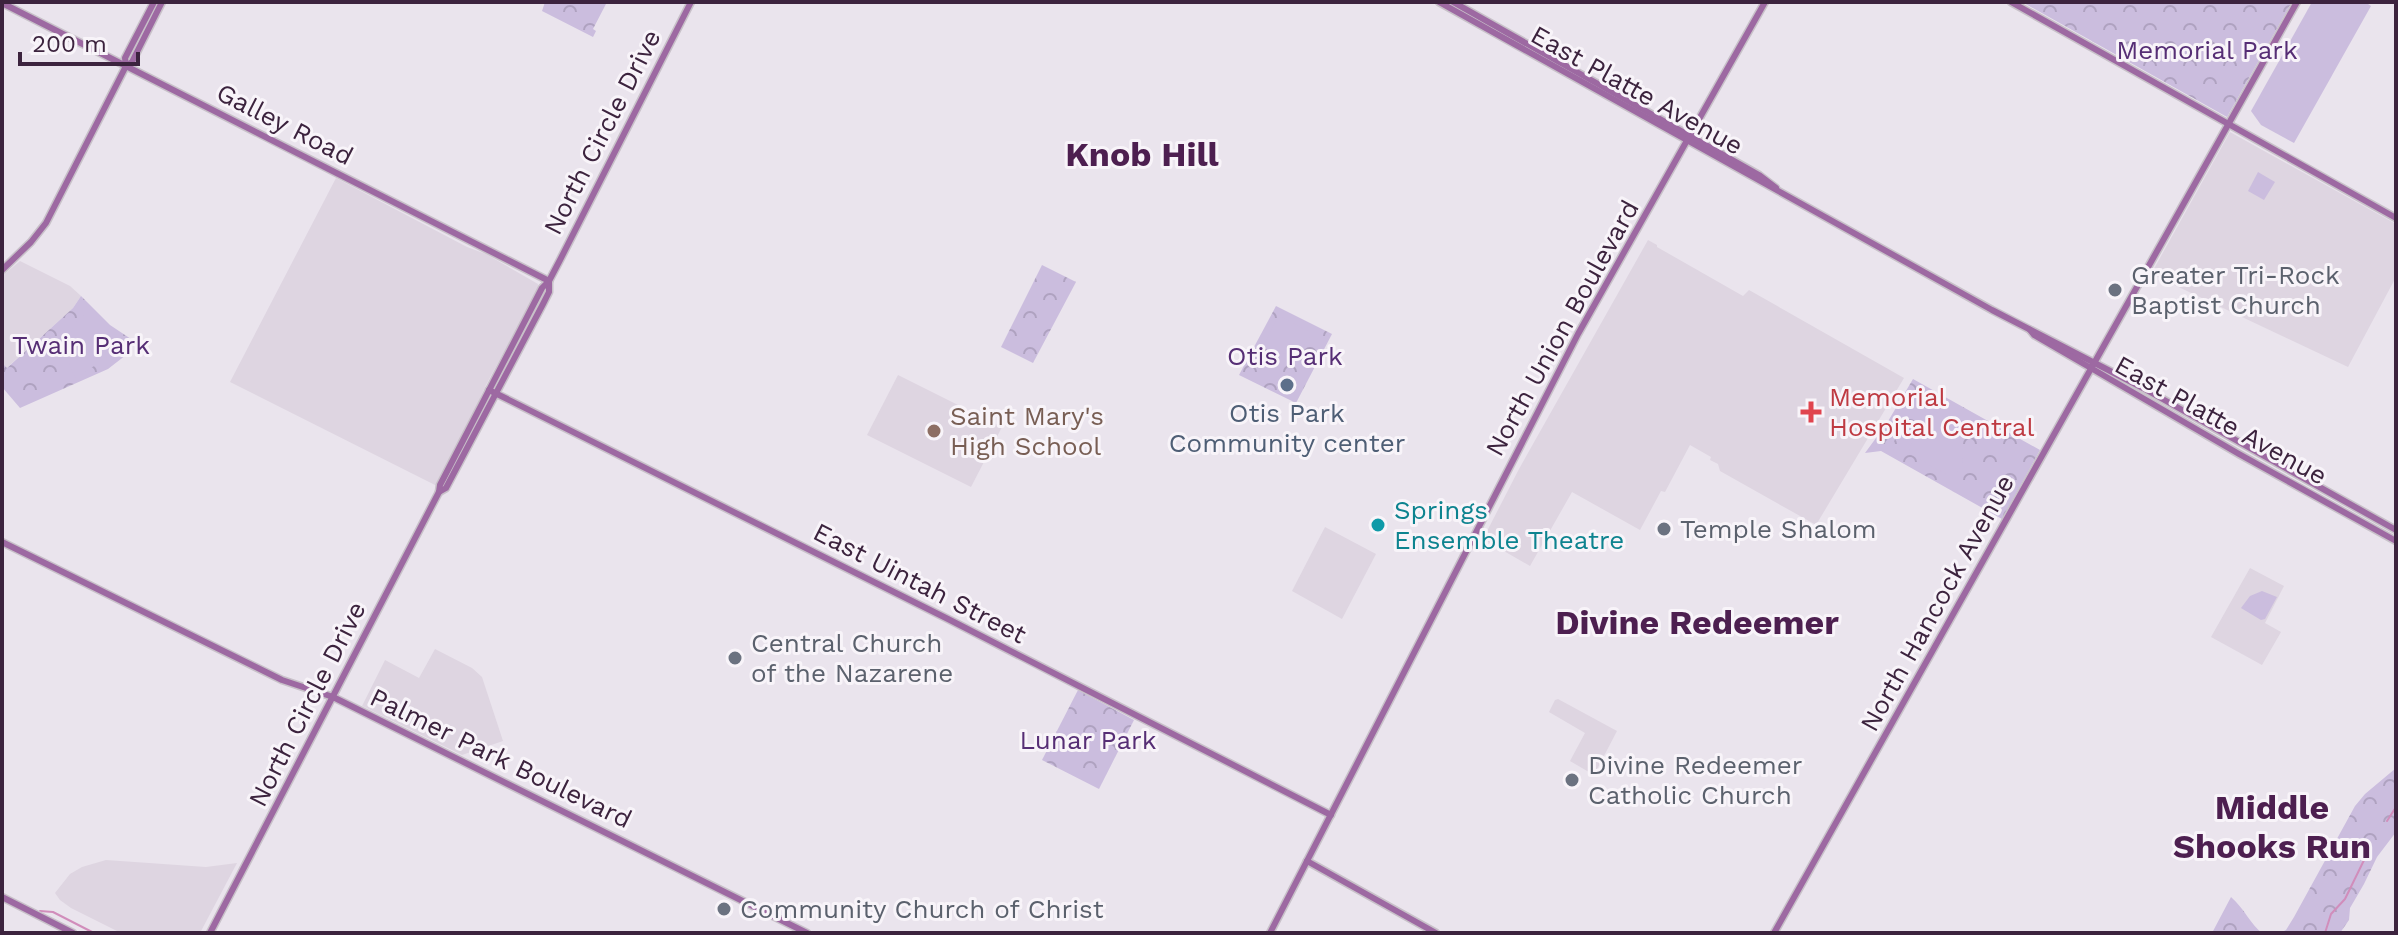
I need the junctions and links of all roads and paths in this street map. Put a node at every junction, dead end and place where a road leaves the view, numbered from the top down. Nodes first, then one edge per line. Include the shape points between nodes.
1 (154, 2) edge
2 (162, 2) edge
3 (691, 2) edge
4 (1439, 2) edge
5 (1453, 2) edge
6 (1765, 2) edge
7 (2011, 2) edge
8 (2297, 2) edge
9 (2, 3) edge
10 (126, 66) junction
11 (2229, 124) junction
12 (1688, 139) junction
13 (2396, 218) edge
14 (2, 270) edge
15 (549, 281) junction
16 (2030, 330) junction
17 (2094, 362) junction
18 (2090, 369) junction
19 (492, 392) junction
20 (2396, 530) edge
21 (2396, 541) edge
22 (2, 542) edge
23 (333, 697) junction
24 (1331, 815) junction
25 (1307, 861) junction
26 (2, 897) edge
27 (73, 933) edge
28 (210, 933) edge
29 (807, 933) edge
30 (1270, 933) edge
31 (1436, 933) edge
32 (1774, 933) edge

1 - 10 main road via 125,58
2 - 10 main road
3 - 15 main road, North Circle Drive
4 - 12 main road, East Platte Avenue
5 - 12 main road, East Platte Avenue
6 - 12 main road, North Union Boulevard
7 - 11 main road
8 - 11 main road, North Hancock Avenue
9 - 10 main road, Galley Road
10 - 14 main road via 51,213 37,236
10 - 15 main road, Galley Road
11 - 13 main road
11 - 17 main road, North Hancock Avenue
12 - 16 main road, East Platte Avenue
12 - 24 main road, North Union Boulevard via 1578,334
15 - 19 main road, North Circle Drive
16 - 17 main road, East Platte Avenue
16 - 18 main road, East Platte Avenue
17 - 18 main road, North Hancock Avenue
17 - 20 main road, East Platte Avenue
18 - 21 main road, East Platte Avenue
18 - 32 main road, North Hancock Avenue
19 - 23 main road, North Circle Drive
19 - 24 main road, East Uintah Street
22 - 23 main road, Palmer Park Boulevard via 282,680
23 - 28 main road, North Circle Drive
23 - 29 main road, Palmer Park Boulevard
24 - 25 main road, North Union Boulevard
25 - 30 main road, North Union Boulevard
25 - 31 main road
26 - 27 main road

